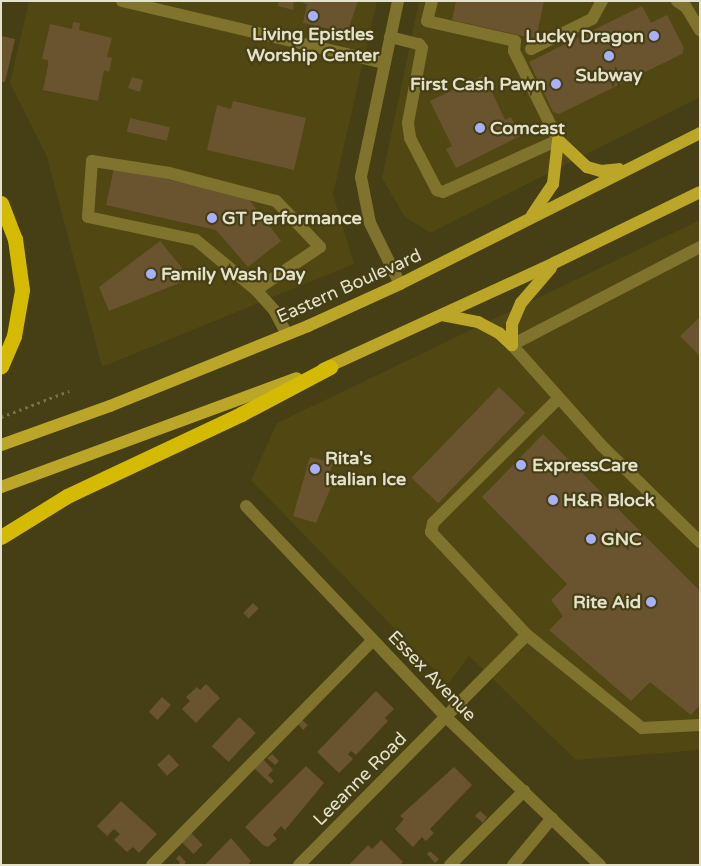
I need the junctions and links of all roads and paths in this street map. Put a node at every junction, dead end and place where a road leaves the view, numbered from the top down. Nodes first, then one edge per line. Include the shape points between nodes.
1 (122, 1) edge
2 (398, 1) edge
3 (432, 1) edge
4 (602, 1) edge
5 (677, 1) edge
6 (700, 30) edge
7 (390, 37) junction
8 (530, 49) dead end
9 (385, 63) junction
10 (700, 132) edge
11 (558, 140) junction
12 (626, 168) junction
13 (700, 192) edge
14 (1, 203) edge
15 (700, 204) edge
16 (671, 206) junction
17 (528, 219) junction
18 (700, 246) edge
19 (554, 263) junction
20 (400, 284) junction
21 (256, 290) junction
22 (442, 315) junction
23 (287, 334) junction
24 (512, 345) junction
25 (1, 366) edge
26 (330, 366) junction
27 (69, 391) dead end
28 (559, 398) junction
29 (1, 417) edge
30 (1, 445) edge
31 (1, 487) edge
32 (246, 506) dead end
33 (1, 537) edge
34 (700, 542) edge
35 (527, 635) junction
36 (373, 640) junction
37 (446, 717) junction
38 (700, 725) edge
39 (524, 791) junction
40 (552, 818) junction
41 (152, 865) edge
42 (299, 865) edge
43 (450, 865) edge
44 (513, 865) edge
45 (600, 865) edge

1 - 9 street
2 - 7 street
3 - 11 street via 427,21 515,41 514,51
4 - 8 street via 592,19
5 - 6 street via 686,8
7 - 9 street
7 - 11 street via 419,44 422,48 408,123 410,138 437,190 443,192
9 - 20 street via 362,157 362,193 375,236
10 - 12 main road, Eastern Boulevard
11 - 12 main road via 587,167 601,170
11 - 17 main road via 553,184
12 - 17 main road, Eastern Boulevard
13 - 16 main road
14 - 25 highway via 15,239 22,290 14,336
15 - 16 main road via 692,202
16 - 19 main road
17 - 20 main road, Eastern Boulevard
18 - 24 street
19 - 22 main road
19 - 24 main road via 521,303 512,324
20 - 23 main road, Eastern Boulevard
21 - 21 street via 196,240 88,217 92,161 169,173 276,201 320,247
21 - 23 street via 274,310
22 - 24 main road via 478,322 500,333
22 - 26 main road
23 - 30 main road, Eastern Boulevard via 110,406
24 - 28 street
26 - 31 main road
26 - 33 highway via 241,414 67,496
27 - 29 path
28 - 34 street via 601,445
28 - 35 street via 433,523 431,532
32 - 36 street, Essex Avenue
35 - 37 street, Leeanne Road
35 - 38 street via 642,728
36 - 37 street, Essex Avenue
36 - 41 street
37 - 39 street, Essex Avenue
37 - 42 street, Leeanne Road
39 - 40 street, Essex Avenue
39 - 43 street
40 - 44 street
40 - 45 street, Essex Avenue

